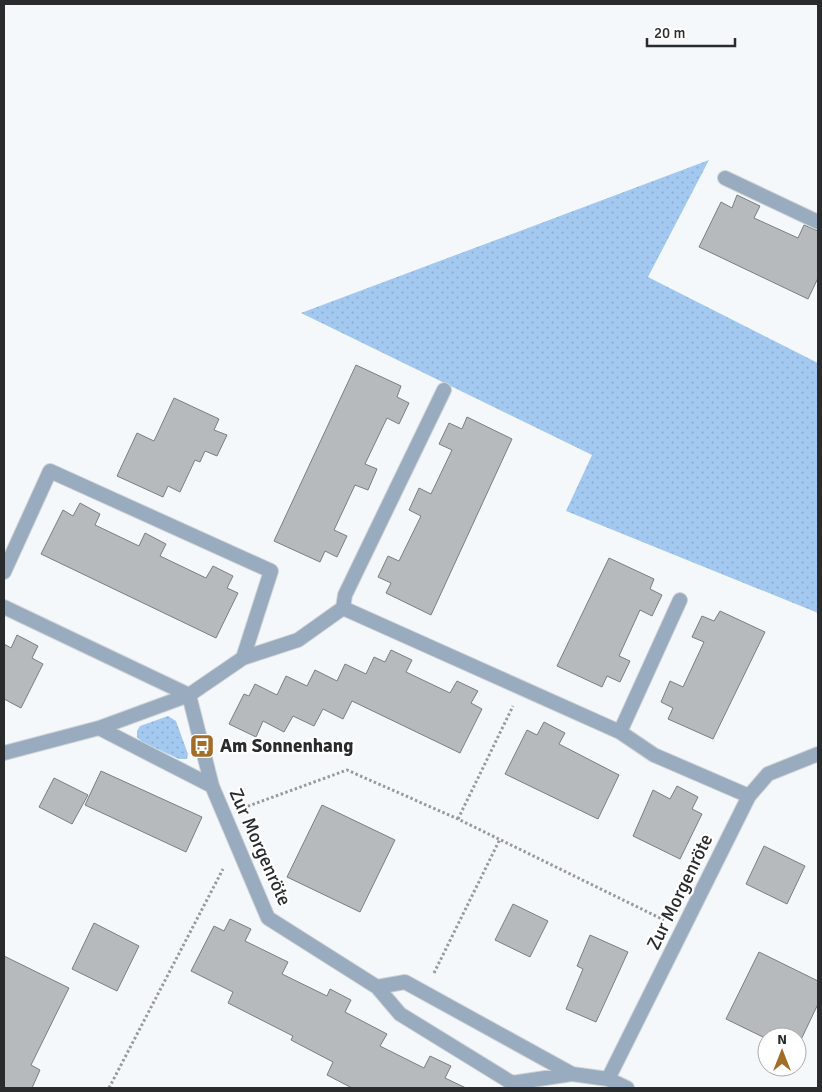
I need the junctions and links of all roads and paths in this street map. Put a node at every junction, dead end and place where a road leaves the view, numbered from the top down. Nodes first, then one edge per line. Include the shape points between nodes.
1 (725, 178) dead end
2 (818, 222) edge
3 (444, 390) dead end
4 (4, 572) edge
5 (680, 600) dead end
6 (4, 607) edge
7 (343, 608) junction
8 (244, 658) junction
9 (522, 688) junction
10 (189, 695) junction
11 (99, 728) junction
12 (620, 732) junction
13 (4, 753) edge
14 (818, 754) edge
15 (212, 786) junction
16 (749, 796) junction
17 (225, 815) junction
18 (458, 818) junction
19 (500, 839) junction
20 (237, 843) junction
21 (682, 929) junction
22 (377, 987) junction
23 (424, 993) junction
24 (572, 1074) junction
25 (608, 1079) junction
26 (109, 1088) edge
27 (627, 1088) edge

1 - 2 street
3 - 7 street via 345,595
4 - 8 street via 50,471 271,571
5 - 12 street
6 - 10 street
7 - 8 street via 298,640
7 - 9 street
8 - 10 street
9 - 12 street
9 - 18 path
10 - 11 street
10 - 15 street, Zur Morgenröte
11 - 13 street
11 - 15 street, Zur Morgenröte
12 - 16 street via 654,755
14 - 16 street, Zur Morgenröte via 768,774
15 - 17 street, Zur Morgenröte
16 - 21 street, Zur Morgenröte
17 - 18 path via 346,770
17 - 20 street, Zur Morgenröte
18 - 19 path
19 - 21 path
19 - 23 path
20 - 22 street, Zur Morgenröte via 268,918
20 - 26 path
21 - 25 street, Zur Morgenröte
22 - 23 street, Zur Morgenröte via 405,982
22 - 24 street, Zur Morgenröte via 400,1014 512,1083
23 - 24 street, Zur Morgenröte
24 - 25 street, Zur Morgenröte
25 - 27 street, Zur Morgenröte

